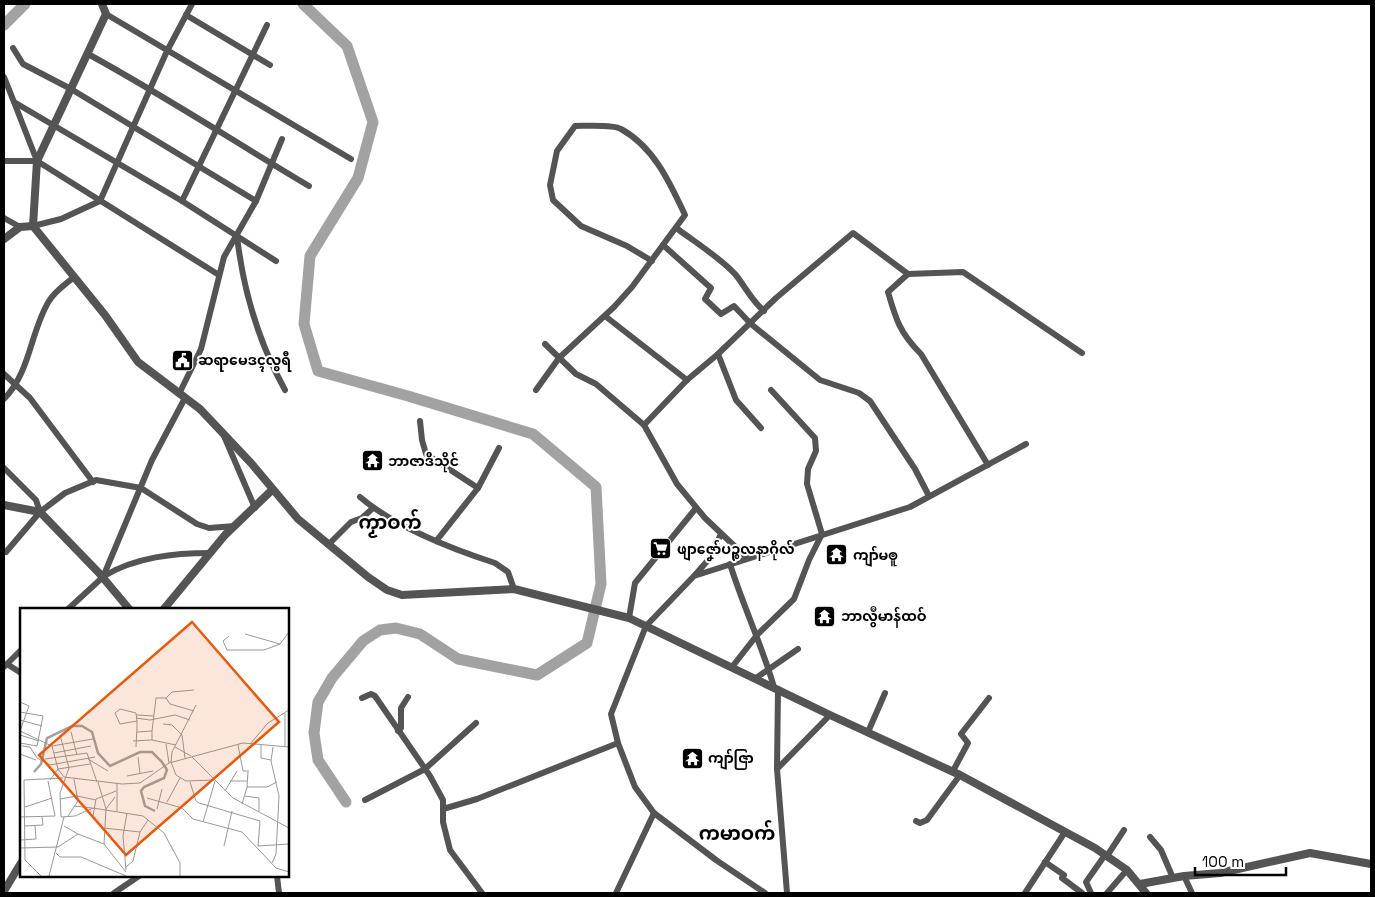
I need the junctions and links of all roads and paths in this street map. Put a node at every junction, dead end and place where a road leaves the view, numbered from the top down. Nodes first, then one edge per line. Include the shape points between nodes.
1 (102, 4) edge
2 (192, 4) edge
3 (106, 14) junction
4 (186, 15) junction
5 (267, 25) dead end
6 (12, 48) dead end
7 (167, 51) junction
8 (88, 54) junction
9 (253, 54) junction
10 (270, 65) dead end
11 (4, 77) edge
12 (150, 88) junction
13 (71, 90) junction
14 (236, 91) junction
15 (14, 102) junction
16 (54, 126) junction
17 (133, 126) junction
18 (216, 131) junction
19 (282, 139) dead end
20 (351, 160) dead end
21 (4, 161) edge
22 (37, 161) junction
23 (116, 164) junction
24 (272, 164) junction
25 (198, 167) junction
26 (309, 186) dead end
27 (100, 201) junction
28 (182, 201) junction
29 (256, 201) junction
30 (4, 218) edge
31 (33, 226) junction
32 (20, 227) junction
33 (679, 230) dead end
34 (237, 236) junction
35 (4, 239) edge
36 (663, 245) junction
37 (276, 261) dead end
38 (652, 262) junction
39 (908, 274) junction
40 (219, 275) junction
41 (74, 277) junction
42 (764, 311) junction
43 (605, 316) junction
44 (751, 324) junction
45 (545, 344) dead end
46 (1082, 353) dead end
47 (718, 354) junction
48 (558, 358) junction
49 (4, 374) edge
50 (688, 380) junction
51 (16, 384) junction
52 (285, 390) dead end
53 (536, 390) dead end
54 (771, 390) dead end
55 (182, 396) junction
56 (4, 398) edge
57 (420, 421) dead end
58 (644, 424) junction
59 (761, 428) dead end
60 (224, 435) junction
61 (1026, 444) dead end
62 (499, 448) dead end
63 (988, 465) junction
64 (4, 468) edge
65 (92, 482) junction
66 (141, 488) junction
67 (478, 488) junction
68 (272, 490) junction
69 (929, 496) junction
70 (360, 497) dead end
71 (4, 504) edge
72 (255, 508) junction
73 (372, 508) junction
74 (696, 508) junction
75 (40, 512) junction
76 (236, 526) junction
77 (721, 534) junction
78 (822, 534) junction
79 (437, 540) junction
80 (328, 545) junction
81 (6, 552) dead end
82 (210, 553) junction
83 (747, 558) junction
84 (730, 564) junction
85 (694, 576) junction
86 (103, 577) junction
87 (514, 589) junction
88 (69, 608) edge
89 (128, 608) edge
90 (165, 608) edge
91 (630, 618) junction
92 (646, 626) junction
93 (757, 635) junction
94 (798, 649) dead end
95 (20, 651) edge
96 (5, 666) edge
97 (732, 667) junction
98 (769, 668) junction
99 (20, 672) edge
100 (756, 678) junction
101 (776, 688) junction
102 (886, 693) dead end
103 (408, 697) dead end
104 (362, 698) dead end
105 (990, 698) dead end
106 (830, 715) junction
107 (476, 723) dead end
108 (398, 731) junction
109 (868, 732) junction
110 (618, 743) junction
111 (425, 769) junction
112 (777, 769) junction
113 (956, 773) junction
114 (365, 800) dead end
115 (443, 809) junction
116 (654, 813) junction
117 (916, 821) dead end
118 (1124, 830) dead end
119 (1064, 832) junction
120 (1150, 837) dead end
121 (1106, 855) junction
122 (1045, 862) junction
123 (1371, 864) edge
124 (20, 865) edge
125 (1127, 870) junction
126 (1184, 876) junction
127 (138, 877) edge
128 (277, 877) edge
129 (1173, 878) junction
130 (1140, 884) junction
131 (4, 891) edge
132 (114, 893) edge
133 (279, 893) edge
134 (482, 893) edge
135 (616, 893) edge
136 (765, 893) edge
137 (787, 893) edge
138 (1025, 893) edge
139 (1082, 893) edge
140 (1091, 893) edge
141 (1107, 893) edge
142 (1146, 893) edge
143 (1192, 893) edge

1 - 3 street
2 - 4 street
3 - 7 street
3 - 8 street
4 - 7 street
4 - 9 street
5 - 9 street
6 - 13 street via 23,64
7 - 12 street
7 - 14 street
8 - 12 street
8 - 13 street
9 - 10 street
9 - 14 street
11 - 15 street
12 - 17 street
12 - 18 street
13 - 16 street
13 - 17 street
14 - 18 street
14 - 20 street
15 - 16 street
15 - 22 street
16 - 22 street
16 - 23 street
17 - 23 street
17 - 25 street
18 - 24 street
18 - 25 street
19 - 24 street
21 - 22 street
22 - 27 street
22 - 31 street
23 - 27 street
23 - 28 street
24 - 26 street
24 - 29 street
25 - 28 street
25 - 29 street
27 - 31 street via 61,219
27 - 40 street
28 - 34 street
29 - 34 street
30 - 32 street
31 - 32 street
31 - 41 street
32 - 35 street
33 - 42 street via 720,260
34 - 37 street
34 - 40 street via 224,257
34 - 52 street via 239,258 262,345
36 - 38 street
36 - 38 street via 684,215 652,154 620,128 575,126 557,151 550,185 553,200 581,226 627,246
36 - 44 street via 711,288 705,299 721,314 734,306
38 - 43 street
39 - 42 street via 853,233
39 - 46 street via 963,272
39 - 63 street via 888,292 897,324 920,354
40 - 55 street via 201,349
41 - 51 street via 50,300
41 - 55 street via 138,362
42 - 44 street
43 - 48 street
43 - 50 street
44 - 47 street
44 - 69 street via 820,380 860,393 870,401
45 - 48 street
47 - 50 street
47 - 59 street via 736,400
48 - 53 street
48 - 58 street via 576,374 603,389
49 - 51 street
50 - 58 street
51 - 56 street
51 - 65 street via 63,440
54 - 78 street via 815,438 816,451 808,469 807,484
55 - 60 street
55 - 66 street
57 - 67 street via 426,454
58 - 74 street via 677,484
60 - 68 street
60 - 72 street
61 - 63 street
62 - 67 street
63 - 69 street
64 - 75 street via 36,500
65 - 66 street
65 - 75 street via 65,493
66 - 76 street via 197,524 209,528
66 - 86 street
67 - 79 street
68 - 72 street
68 - 80 street
69 - 78 street via 910,507
70 - 73 street
71 - 75 street
72 - 76 street
73 - 79 street
73 - 80 street via 362,518 351,522
74 - 77 street
74 - 91 street via 635,583
75 - 81 street
75 - 86 street
76 - 82 street
77 - 83 street
77 - 85 street via 713,552
78 - 83 street
78 - 93 street via 794,599
79 - 87 street via 496,563 508,572
80 - 87 street via 387,590 402,595
82 - 86 street via 160,556 126,565
82 - 90 street
83 - 84 street
84 - 85 street
84 - 93 street via 745,611
85 - 92 street
86 - 88 street
86 - 89 street
87 - 91 street
91 - 92 street
92 - 97 street
92 - 110 street via 611,714
93 - 97 street
93 - 98 street
94 - 98 street
95 - 96 street
96 - 99 street
97 - 100 street
98 - 100 street
98 - 101 street
100 - 101 street
101 - 106 street
101 - 112 street
102 - 109 street
103 - 108 street via 402,708
104 - 108 street via 371,694 375,696
105 - 113 street via 961,734 968,744
106 - 109 street
106 - 112 street
107 - 111 street
108 - 111 street
109 - 113 street
110 - 115 street via 477,799
110 - 116 street via 635,787
111 - 114 street
111 - 115 street via 443,800
112 - 137 street
113 - 117 street via 927,820
113 - 119 street
115 - 134 street via 450,850
116 - 135 street
116 - 136 street
118 - 121 street
119 - 121 street
119 - 122 street
120 - 129 street via 1161,850
121 - 125 street
121 - 140 street via 1086,882
122 - 138 street
122 - 139 street
123 - 126 street via 1310,853 1220,873
124 - 131 street
125 - 130 street
125 - 141 street
126 - 129 street
126 - 143 street
127 - 132 street
128 - 133 street
129 - 130 street
130 - 142 street

